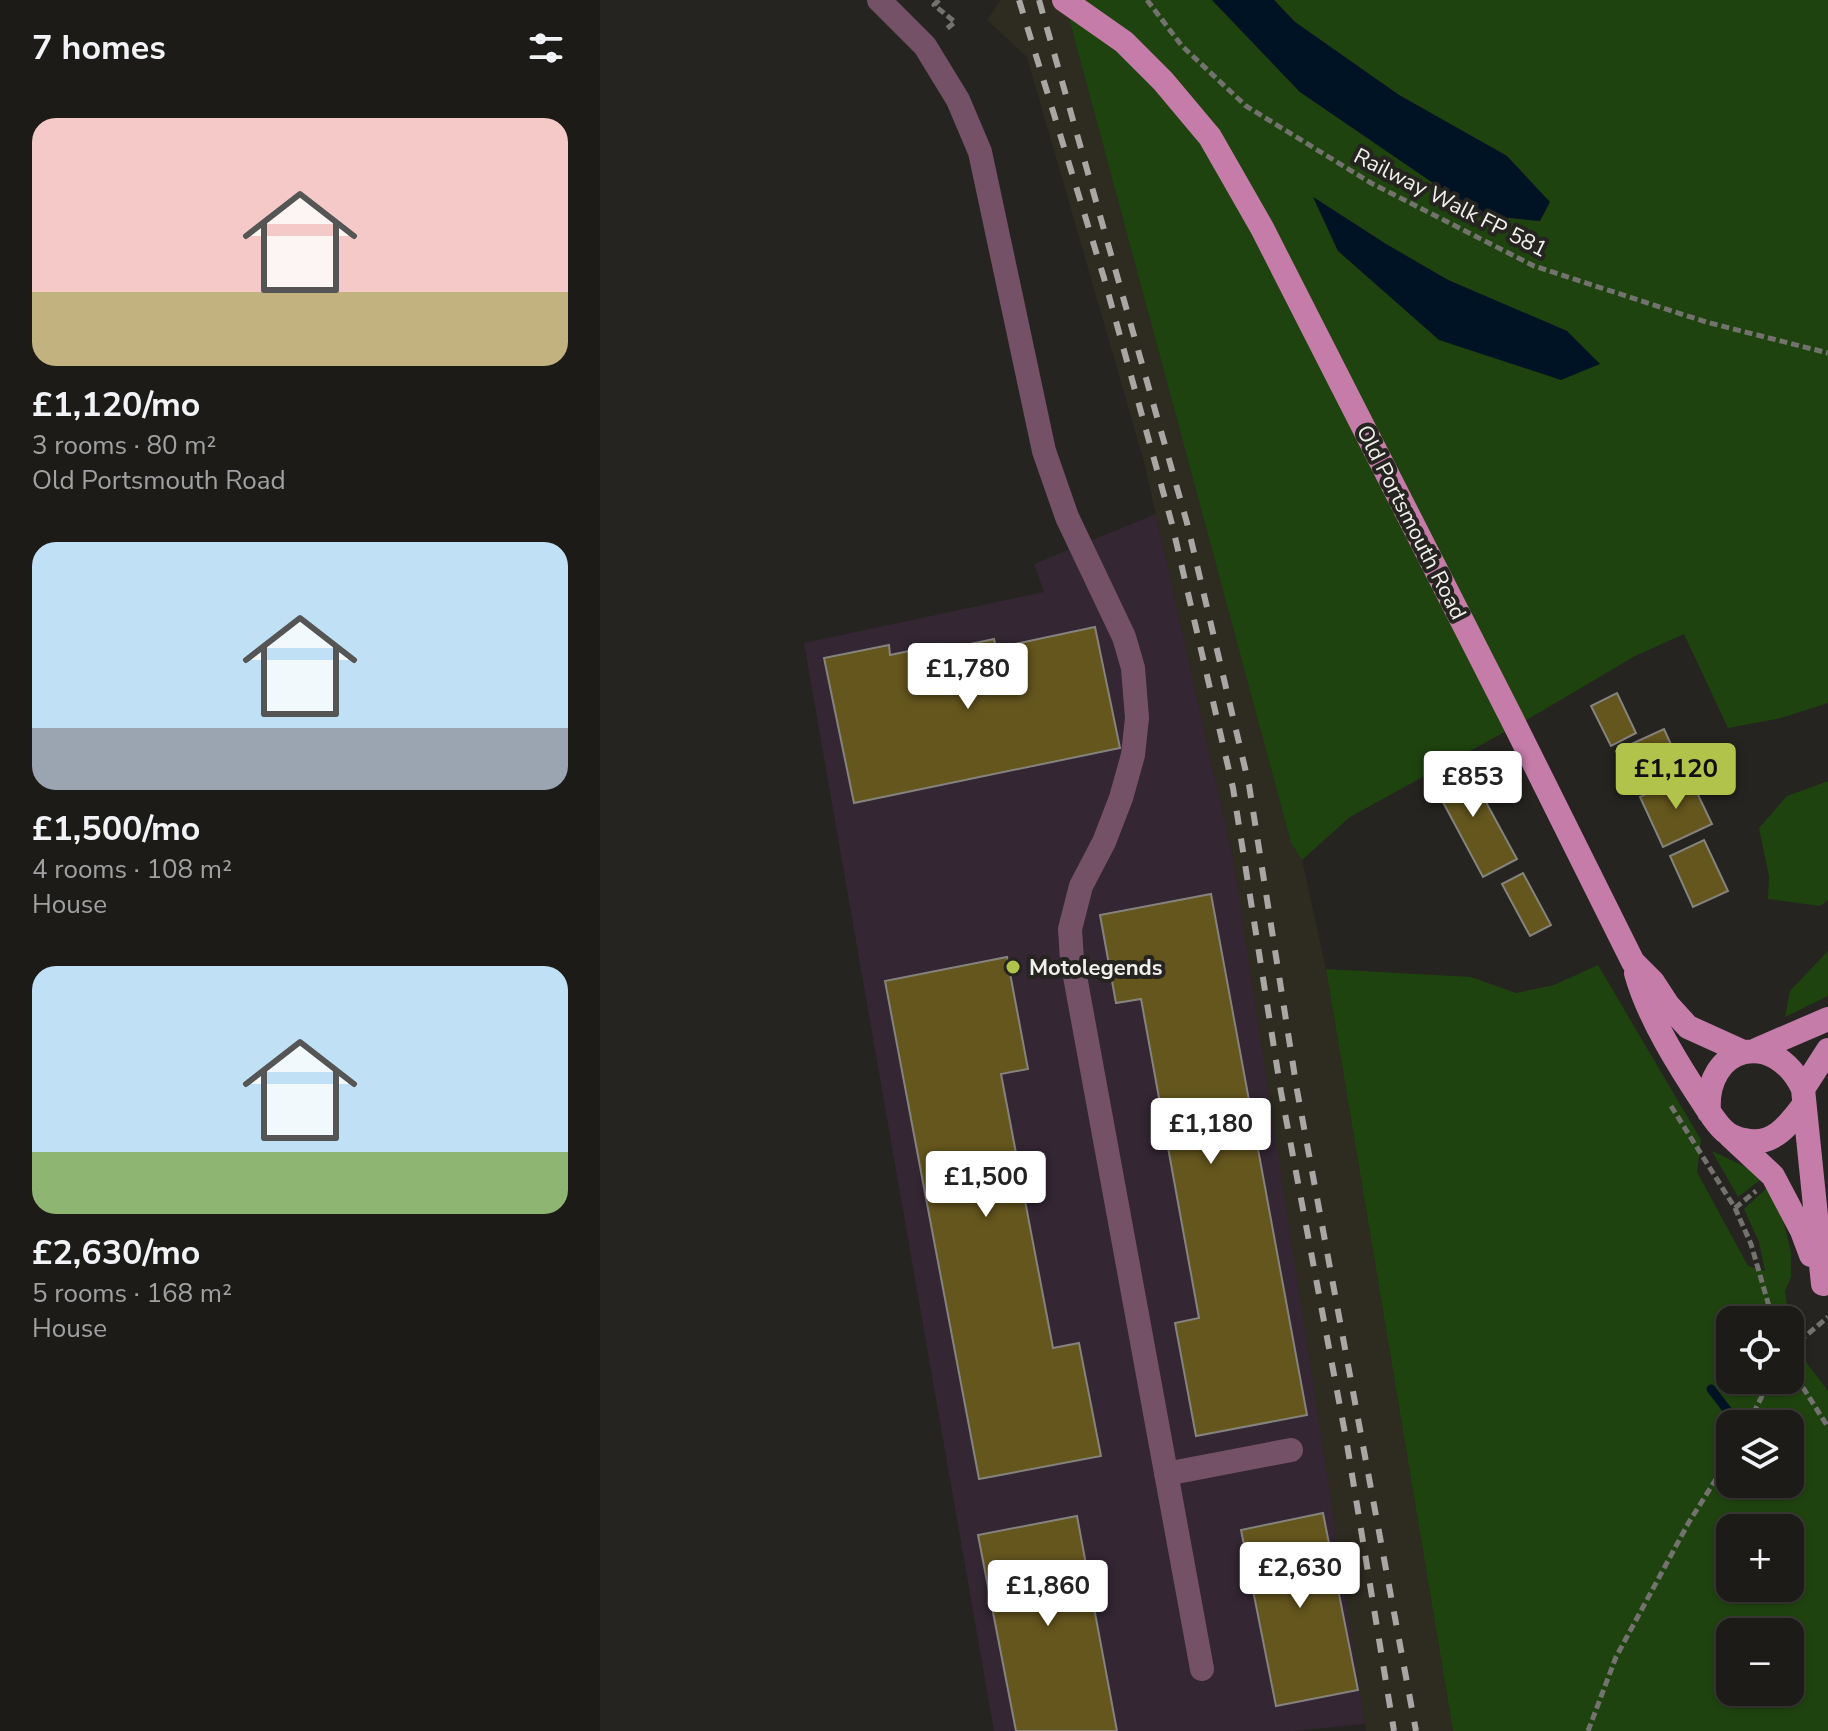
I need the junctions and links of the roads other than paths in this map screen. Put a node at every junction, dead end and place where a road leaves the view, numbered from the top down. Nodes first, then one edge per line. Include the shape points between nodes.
1 (879, 0) edge
2 (1064, 0) edge
3 (1633, 962) junction
4 (1828, 1019) edge
5 (1828, 1050) edge
6 (1749, 1051) junction
7 (1803, 1097) junction
8 (1709, 1112) junction
9 (1726, 1132) junction
10 (1825, 1292) edge
11 (1291, 1450) dead end
12 (1166, 1474) junction
13 (1202, 1669) dead end

1 - 12 lane via 925,46 958,100 980,152 1044,451 1133,668 1133,755 1104,842 1081,886 1070,929
2 - 3 main road, Old Portsmouth Road via 1124,42 1210,137 1262,228
3 - 6 main road, Old Portsmouth Road via 1688,1027
3 - 8 main road via 1642,994
4 - 6 main road
5 - 7 main road
6 - 7 main road via 1771,1054 1785,1063 1796,1075
6 - 8 main road via 1725,1062 1713,1080
7 - 9 main road via 1784,1130 1773,1138 1745,1140
7 - 10 main road
8 - 9 main road
9 - 10 main road via 1773,1176
11 - 12 lane
12 - 13 lane

